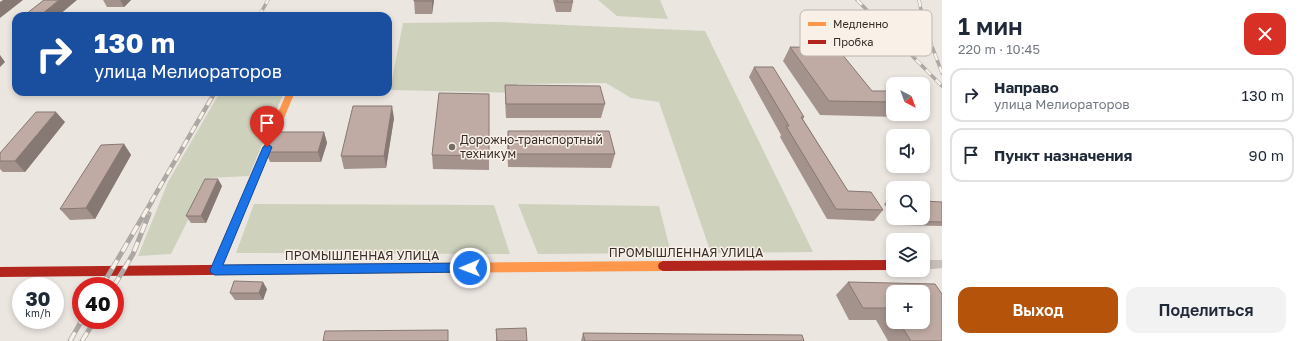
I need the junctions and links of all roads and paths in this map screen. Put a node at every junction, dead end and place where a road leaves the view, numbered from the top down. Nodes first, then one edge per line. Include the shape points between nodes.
1 (289, 96) edge
2 (942, 264) edge
3 (886, 265) edge
4 (930, 265) edge
5 (215, 270) junction
6 (0, 272) edge

1 - 5 street
2 - 4 street
3 - 5 street, ПРОМЫШЛЕННАЯ УЛИЦА
5 - 6 street, ПРОМЫШЛЕННАЯ УЛИЦА

